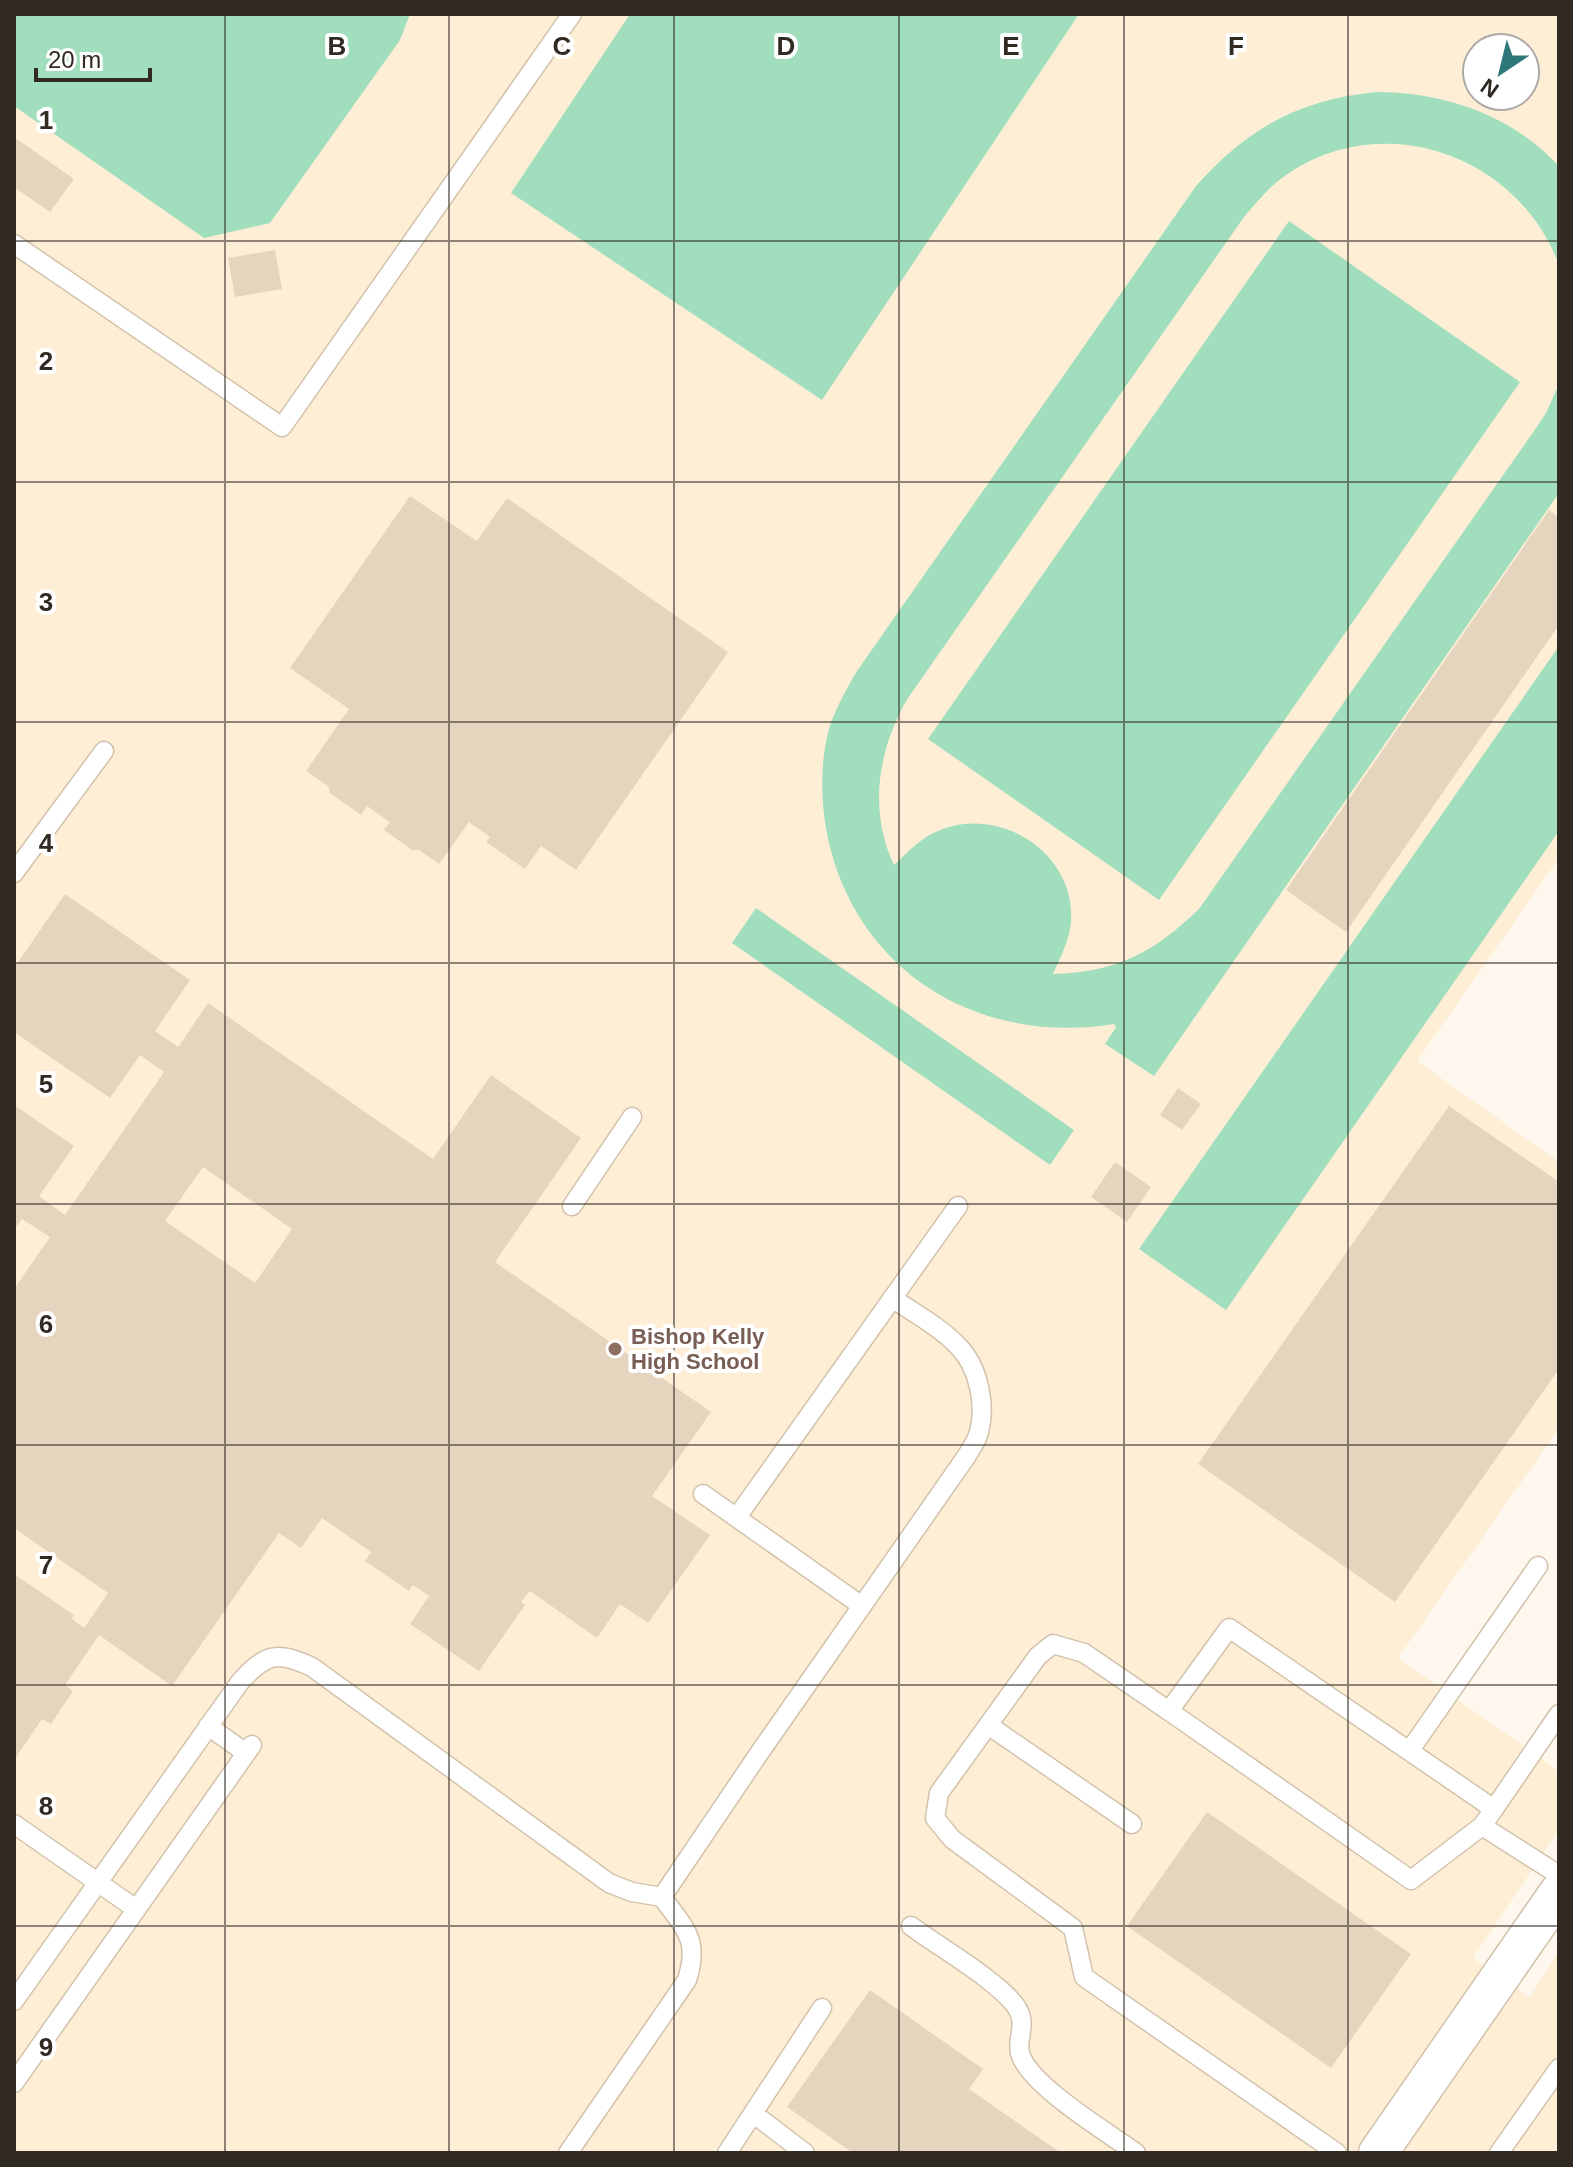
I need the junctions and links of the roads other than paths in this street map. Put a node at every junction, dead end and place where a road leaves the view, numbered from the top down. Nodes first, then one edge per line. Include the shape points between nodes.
1 (572, 14) edge
2 (14, 244) edge
3 (104, 751) dead end
4 (14, 873) edge
5 (632, 1117) dead end
6 (572, 1206) dead end
7 (958, 1206) dead end
8 (892, 1298) junction
9 (703, 1494) dead end
10 (737, 1517) junction
11 (1538, 1566) dead end
12 (862, 1606) junction
13 (1169, 1711) junction
14 (1559, 1714) edge
15 (988, 1725) junction
16 (208, 1726) junction
17 (1410, 1750) junction
18 (1494, 1809) junction
19 (14, 1824) edge
20 (1132, 1824) dead end
21 (1482, 1826) junction
22 (1559, 1875) edge
23 (97, 1882) junction
24 (1559, 1892) edge
25 (662, 1897) junction
26 (136, 1909) junction
27 (911, 1926) dead end
28 (14, 2001) edge
29 (822, 2008) dead end
30 (1559, 2068) edge
31 (14, 2083) edge
32 (754, 2114) junction
33 (568, 2153) edge
34 (727, 2153) edge
35 (805, 2153) edge
36 (1136, 2153) edge
37 (1337, 2153) edge
38 (1378, 2153) edge
39 (1499, 2153) edge

1 - 2 lane via 282,427
3 - 4 lane
5 - 6 lane
7 - 8 lane
8 - 10 lane
8 - 12 lane via 959,1347 972,1366 981,1411 978,1435 966,1457
9 - 10 lane
10 - 12 lane
11 - 17 lane
12 - 25 lane
13 - 15 lane via 1084,1653 1053,1644 1038,1656
13 - 17 lane via 1229,1628
13 - 21 lane via 1411,1880
14 - 18 lane
15 - 20 lane
15 - 37 lane via 939,1793 935,1818 952,1839 1073,1928 1084,1977
16 - 23 lane
16 - 25 lane via 253,1667 268,1658 289,1657 312,1667 609,1883
16 - 26 lane via 249,1749
17 - 18 lane
18 - 21 lane
19 - 23 lane
21 - 22 lane
23 - 26 lane
23 - 28 lane
24 - 38 street
25 - 33 lane via 690,1937 694,1958 687,1980
26 - 31 lane
27 - 36 lane via 1016,2007 1023,2025 1020,2052 1032,2073
29 - 32 lane
30 - 39 lane
32 - 34 lane
32 - 35 lane

